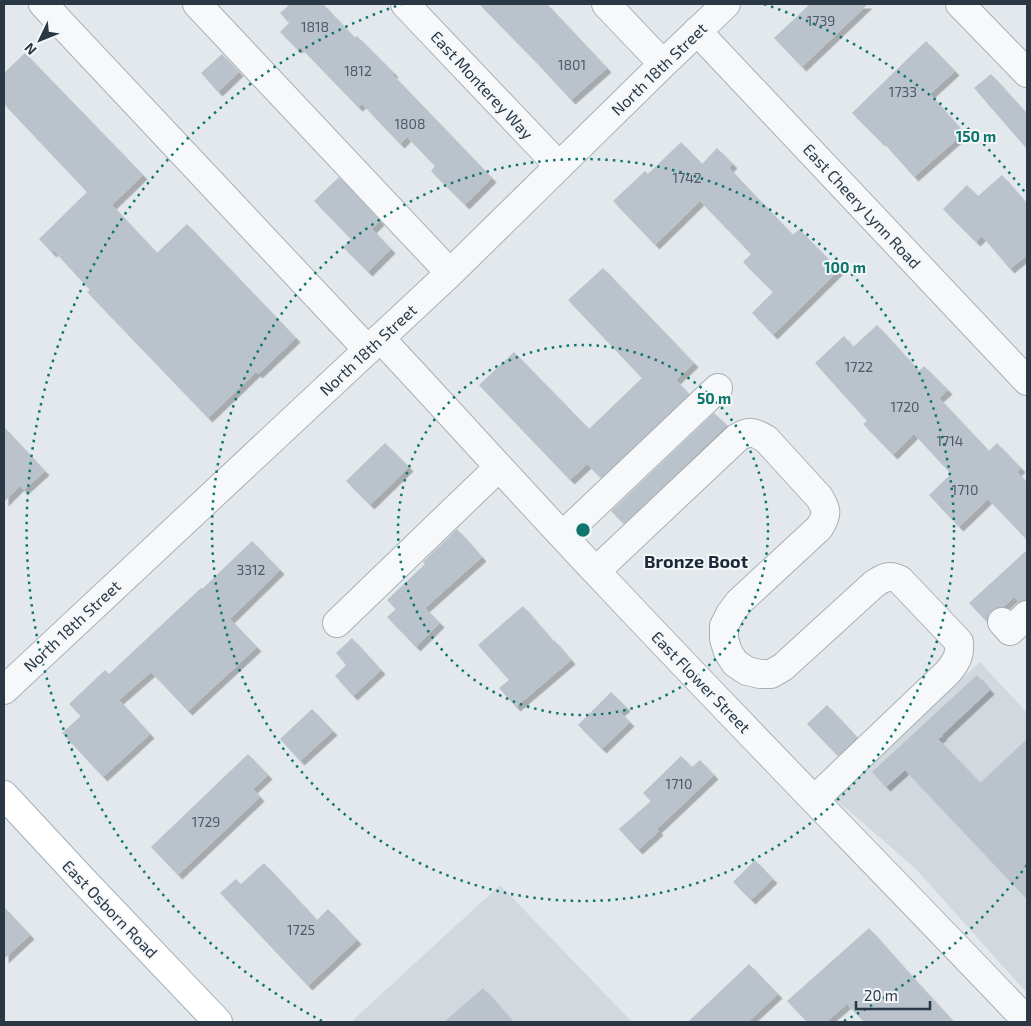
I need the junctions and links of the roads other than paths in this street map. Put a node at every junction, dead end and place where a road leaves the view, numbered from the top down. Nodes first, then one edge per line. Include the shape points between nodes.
1 (43, 4) edge
2 (197, 4) edge
3 (405, 4) edge
4 (606, 4) edge
5 (726, 4) edge
6 (960, 4) edge
7 (697, 31) junction
8 (663, 64) junction
9 (1027, 74) edge
10 (559, 166) junction
11 (450, 273) junction
12 (374, 344) junction
13 (1027, 381) edge
14 (718, 388) dead end
15 (499, 467) junction
16 (563, 535) junction
17 (596, 572) junction
18 (337, 623) dead end
19 (735, 663) junction
20 (707, 689) junction
21 (4, 690) edge
22 (4, 795) edge
23 (814, 800) junction
24 (1027, 1021) edge
25 (218, 1022) edge

1 - 12 street, East Flower Street
2 - 11 street
3 - 10 street, East Monterey Way
4 - 8 street
5 - 7 street, North 18th Street
6 - 9 street
7 - 8 street, North 18th Street
7 - 13 street, East Cheery Lynn Road
8 - 10 street, North 18th Street
10 - 11 street, North 18th Street
11 - 12 street, North 18th Street
12 - 15 street, East Flower Street
12 - 21 street, North 18th Street
14 - 16 street
15 - 16 street, East Flower Street
15 - 18 street
16 - 17 street, East Flower Street
17 - 19 street via 737,438 751,433 766,440 819,497 825,507 826,518 730,614 724,626 724,639
17 - 20 street, East Flower Street
19 - 20 street
19 - 23 street via 747,671 771,674 783,667 874,584 889,576 900,580 959,642 960,652 948,672
20 - 23 street, East Flower Street
22 - 25 main road, East Osborn Road
23 - 24 street, East Flower Street

